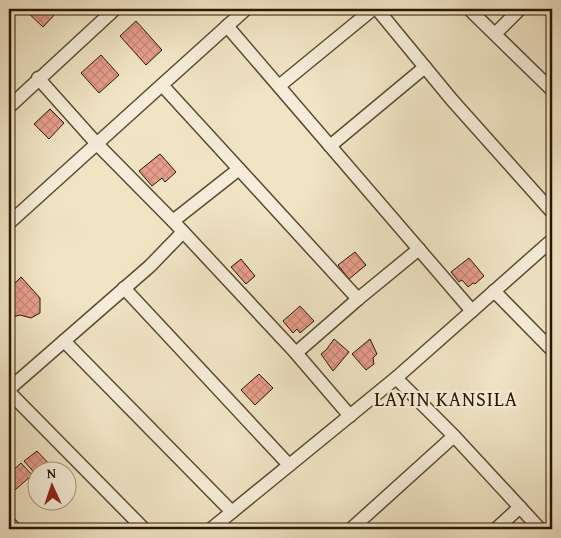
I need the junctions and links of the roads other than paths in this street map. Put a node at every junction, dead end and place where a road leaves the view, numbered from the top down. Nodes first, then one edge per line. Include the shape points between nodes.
1 (115, 9) edge
2 (246, 9) edge
3 (373, 9) edge
4 (377, 9) edge
5 (469, 9) edge
6 (520, 9) edge
7 (227, 26) junction
8 (495, 34) junction
9 (425, 67) junction
10 (38, 78) junction
11 (162, 85) junction
12 (279, 86) junction
13 (552, 90) edge
14 (9, 107) edge
15 (97, 144) junction
16 (330, 146) junction
17 (239, 169) junction
18 (552, 212) edge
19 (173, 221) junction
20 (9, 223) edge
21 (183, 232) junction
22 (552, 240) edge
23 (419, 249) junction
24 (124, 288) junction
25 (494, 291) junction
26 (358, 299) junction
27 (472, 311) junction
28 (64, 341) junction
29 (552, 350) edge
30 (296, 353) junction
31 (396, 378) junction
32 (9, 390) edge
33 (350, 416) junction
34 (454, 436) junction
35 (290, 465) junction
36 (520, 507) junction
37 (232, 512) junction
38 (9, 523) edge
39 (14, 529) edge
40 (144, 529) edge
41 (211, 529) edge
42 (351, 529) edge
43 (496, 529) edge
44 (540, 529) edge

1 - 10 street
2 - 7 street
3 - 12 street
4 - 9 street
5 - 8 street
6 - 8 street
7 - 11 street
7 - 12 street
8 - 13 street
9 - 16 street
9 - 18 street
10 - 14 street
10 - 15 street
11 - 15 street
11 - 17 street
12 - 16 street
15 - 19 street
15 - 20 street
16 - 23 street
17 - 19 street
17 - 26 street
19 - 21 street
21 - 24 street
21 - 30 street
22 - 25 street
23 - 26 street
23 - 27 street
24 - 28 street
24 - 35 street
25 - 27 street
25 - 29 street
26 - 30 street
27 - 31 street
28 - 32 street
28 - 37 street
30 - 33 street
31 - 33 street
31 - 34 street
32 - 40 street
33 - 35 street
34 - 36 street
34 - 42 street
35 - 37 street
36 - 43 street
36 - 44 street
37 - 41 street
38 - 39 street

